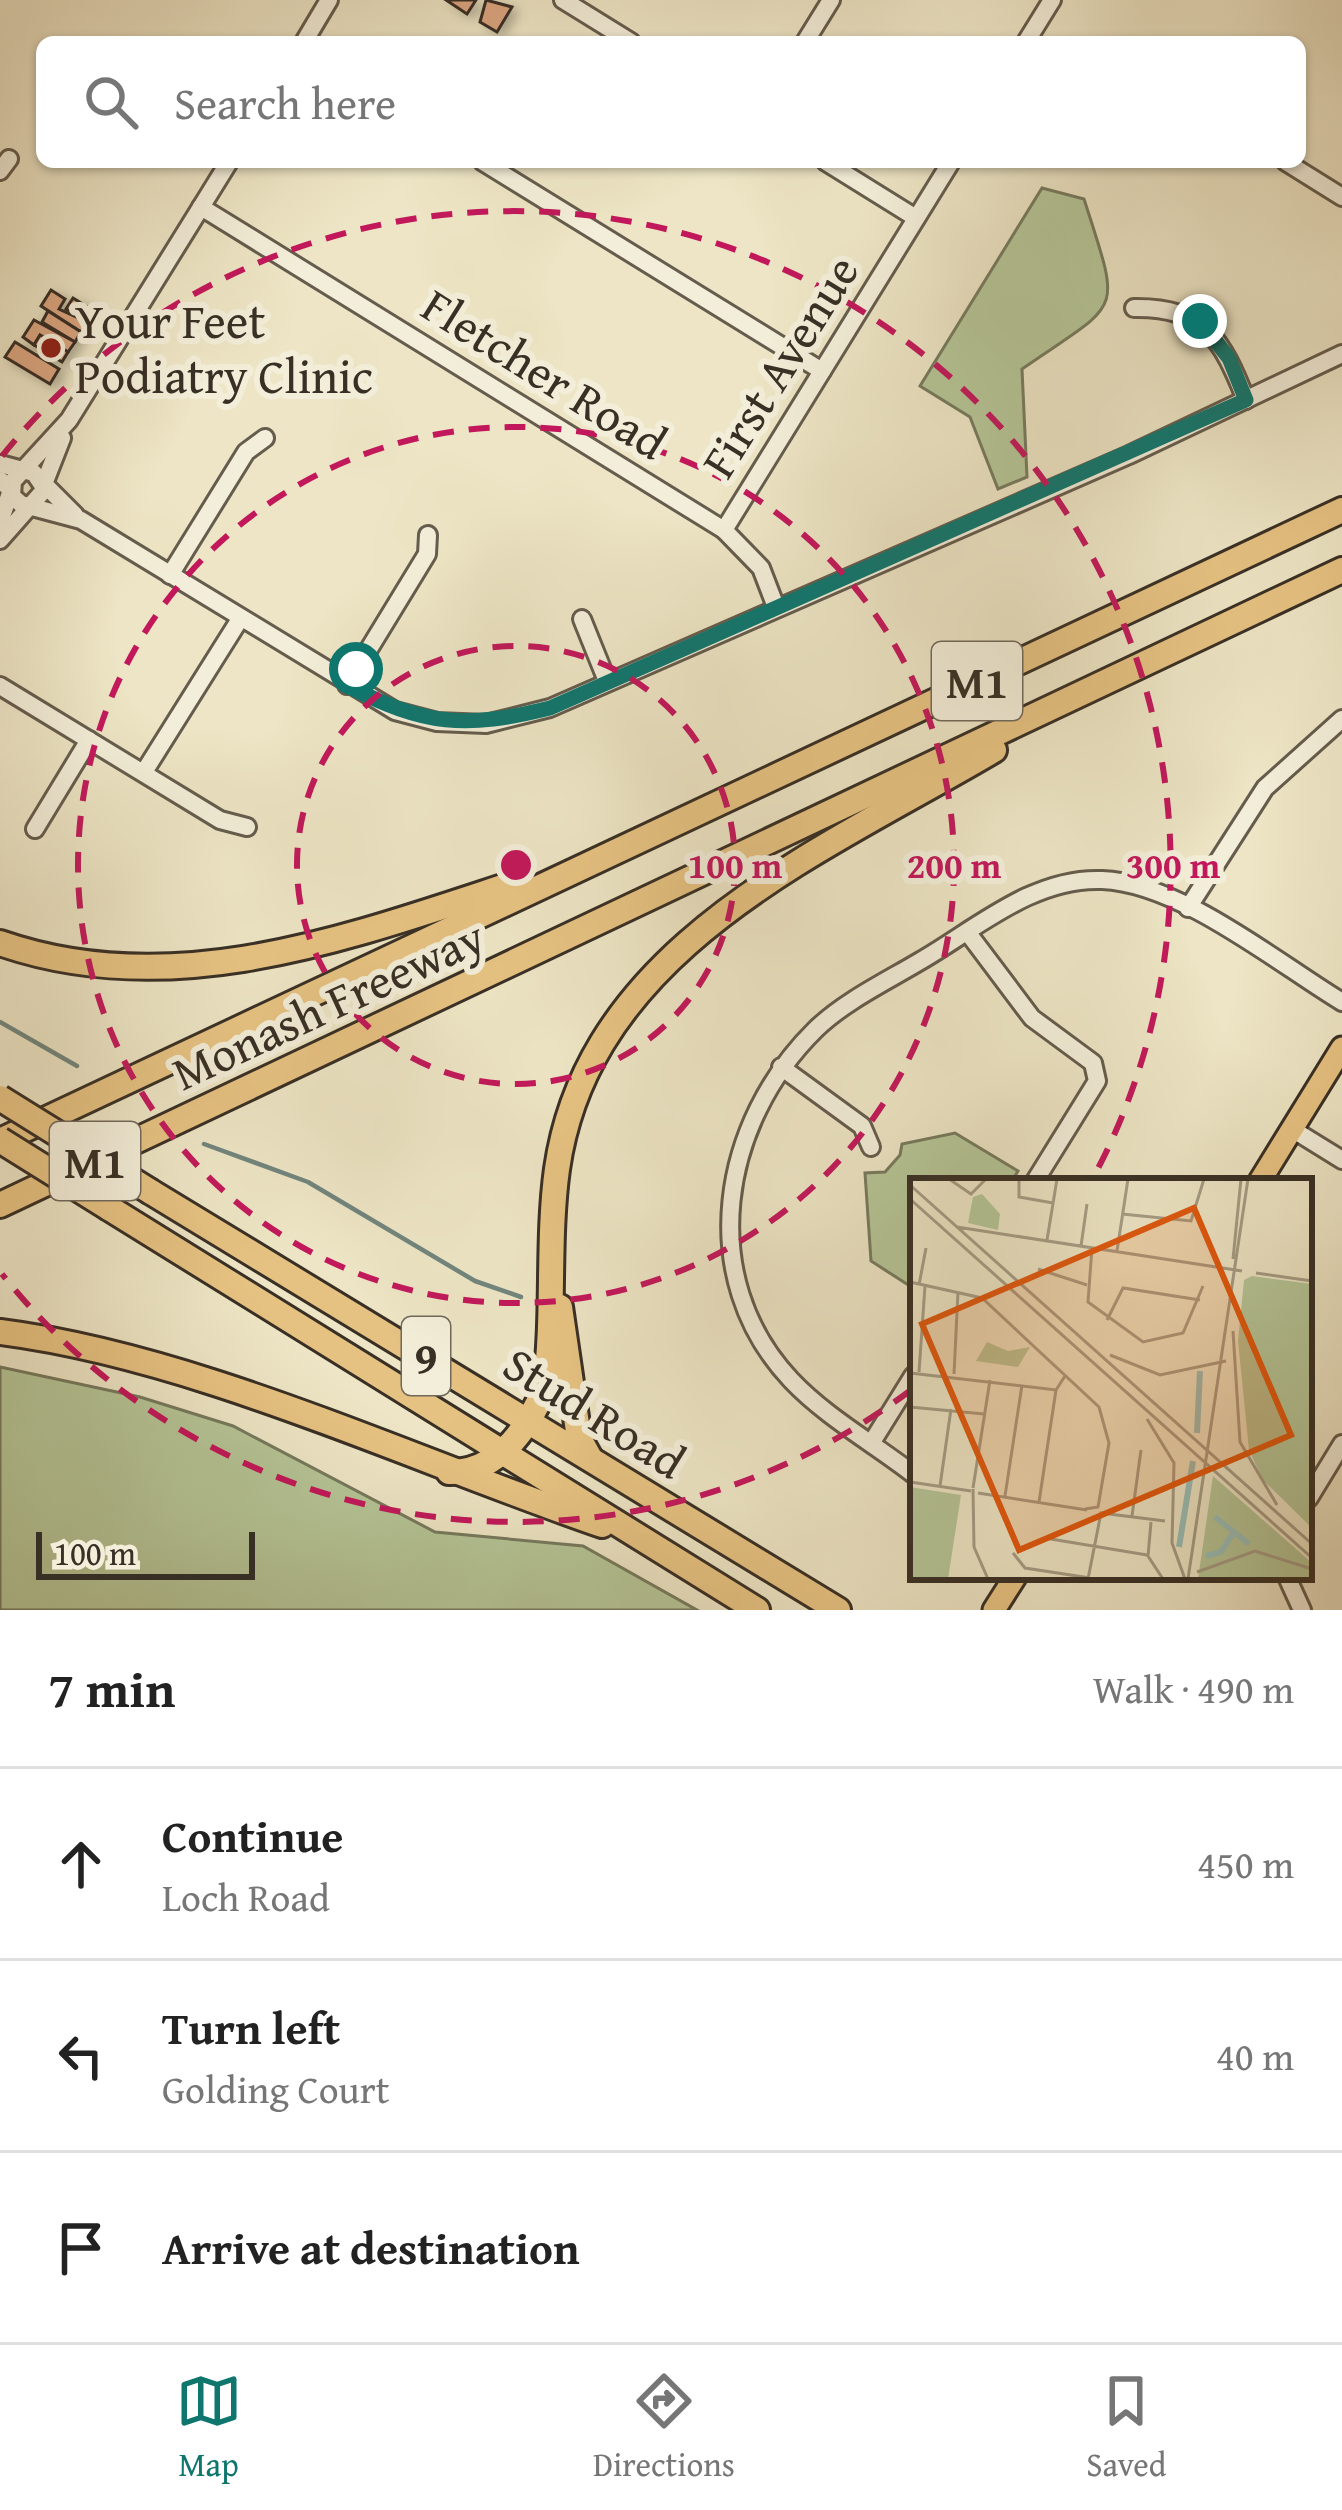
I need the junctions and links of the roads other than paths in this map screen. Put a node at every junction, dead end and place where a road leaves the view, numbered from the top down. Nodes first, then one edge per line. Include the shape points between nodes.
1 (328, 0) edge
2 (563, 0) edge
3 (831, 0) edge
4 (1052, 0) edge
5 (307, 36) edge
6 (622, 36) edge
7 (809, 36) edge
8 (1030, 36) edge
9 (225, 168) edge
10 (493, 168) edge
11 (836, 168) edge
12 (947, 168) edge
13 (1296, 168) edge
14 (1342, 196) edge
15 (201, 207) junction
16 (916, 218) junction
17 (1134, 308) dead end
18 (1342, 354) edge
19 (822, 371) junction
20 (1246, 400) junction
21 (69, 420) junction
22 (265, 438) dead end
23 (0, 464) edge
24 (24, 472) junction
25 (44, 484) junction
26 (5, 485) edge
27 (32, 505) junction
28 (1342, 510) edge
29 (81, 520) junction
30 (0, 522) edge
31 (724, 530) junction
32 (428, 535) dead end
33 (0, 540) edge
34 (1342, 570) edge
35 (170, 575) junction
36 (776, 607) junction
37 (240, 619) junction
38 (582, 619) dead end
39 (1126, 671) junction
40 (607, 681) junction
41 (346, 685) junction
42 (0, 686) edge
43 (1342, 719) edge
44 (89, 740) junction
45 (144, 772) junction
46 (247, 827) dead end
47 (35, 829) dead end
48 (611, 852) junction
49 (1188, 908) junction
50 (968, 933) junction
51 (0, 943) edge
52 (1342, 1002) edge
53 (1342, 1048) edge
54 (781, 1067) junction
55 (0, 1098) edge
56 (1292, 1129) junction
57 (0, 1140) edge
58 (871, 1147) dead end
59 (1342, 1160) edge
60 (1037, 1178) edge
61 (1262, 1178) edge
62 (0, 1205) edge
63 (550, 1289) junction
64 (0, 1332) edge
65 (910, 1381) edge
66 (527, 1420) junction
67 (872, 1442) junction
68 (1342, 1444) edge
69 (502, 1451) junction
70 (590, 1458) junction
71 (448, 1472) junction
72 (910, 1472) edge
73 (1312, 1493) edge
74 (643, 1541) junction
75 (1013, 1580) edge
76 (1288, 1580) edge
77 (757, 1610) edge
78 (838, 1610) edge
79 (994, 1610) edge
80 (1302, 1610) edge

1 - 5 street
2 - 6 street
3 - 7 street
4 - 8 street
9 - 15 street
10 - 19 street
11 - 16 street
12 - 16 street, First Avenue
13 - 14 street
15 - 21 street
15 - 31 street, Fletcher Road
16 - 19 street, First Avenue
17 - 20 street via 1170,307 1200,321 1229,358
18 - 20 street
19 - 31 street, First Avenue
20 - 36 street
21 - 24 street
21 - 25 street
22 - 35 street via 246,452
23 - 24 street
24 - 25 street
24 - 26 street
25 - 27 street
25 - 29 street
26 - 27 street
26 - 30 street
27 - 29 street
27 - 33 street
28 - 48 highway, Monash Freeway / M1
29 - 35 street
31 - 36 street, First Avenue via 761,568
32 - 41 street via 427,554
34 - 39 highway, Monash Freeway / M1
35 - 37 street
36 - 40 street
37 - 41 street
37 - 45 street
38 - 40 street
39 - 62 highway, Monash Freeway / M1
39 - 63 highway via 722,912 655,970 580,1082 557,1167
40 - 41 street via 550,708 486,724 416,716
42 - 44 street
43 - 49 street via 1264,788
44 - 45 street
44 - 47 street
45 - 46 street via 220,820
48 - 51 highway via 370,931 212,966 109,966
48 - 57 highway, Monash Freeway / M1
49 - 50 street via 1144,886 1098,879 1042,890
49 - 52 street
50 - 54 street via 819,1026
50 - 60 street via 1031,1018 1093,1063 1097,1081
53 - 56 main road
54 - 58 street via 862,1126
54 - 67 street via 752,1110 735,1165 729,1227 739,1290 789,1378
55 - 66 highway, Stud Road / 9, bridge
56 - 59 street
56 - 61 main road
57 - 69 highway, Stud Road / 9, bridge
63 - 66 highway via 545,1388
63 - 70 highway via 579,1438
64 - 71 highway via 72,1341 170,1371
65 - 67 street
66 - 69 highway
66 - 70 highway, Stud Road / 9
67 - 72 street
68 - 73 street
69 - 71 highway via 479,1470
69 - 74 highway, Stud Road / 9
70 - 78 highway, Stud Road / 9
71 - 74 highway
74 - 77 highway, Stud Road / 9
75 - 79 main road
76 - 80 street

